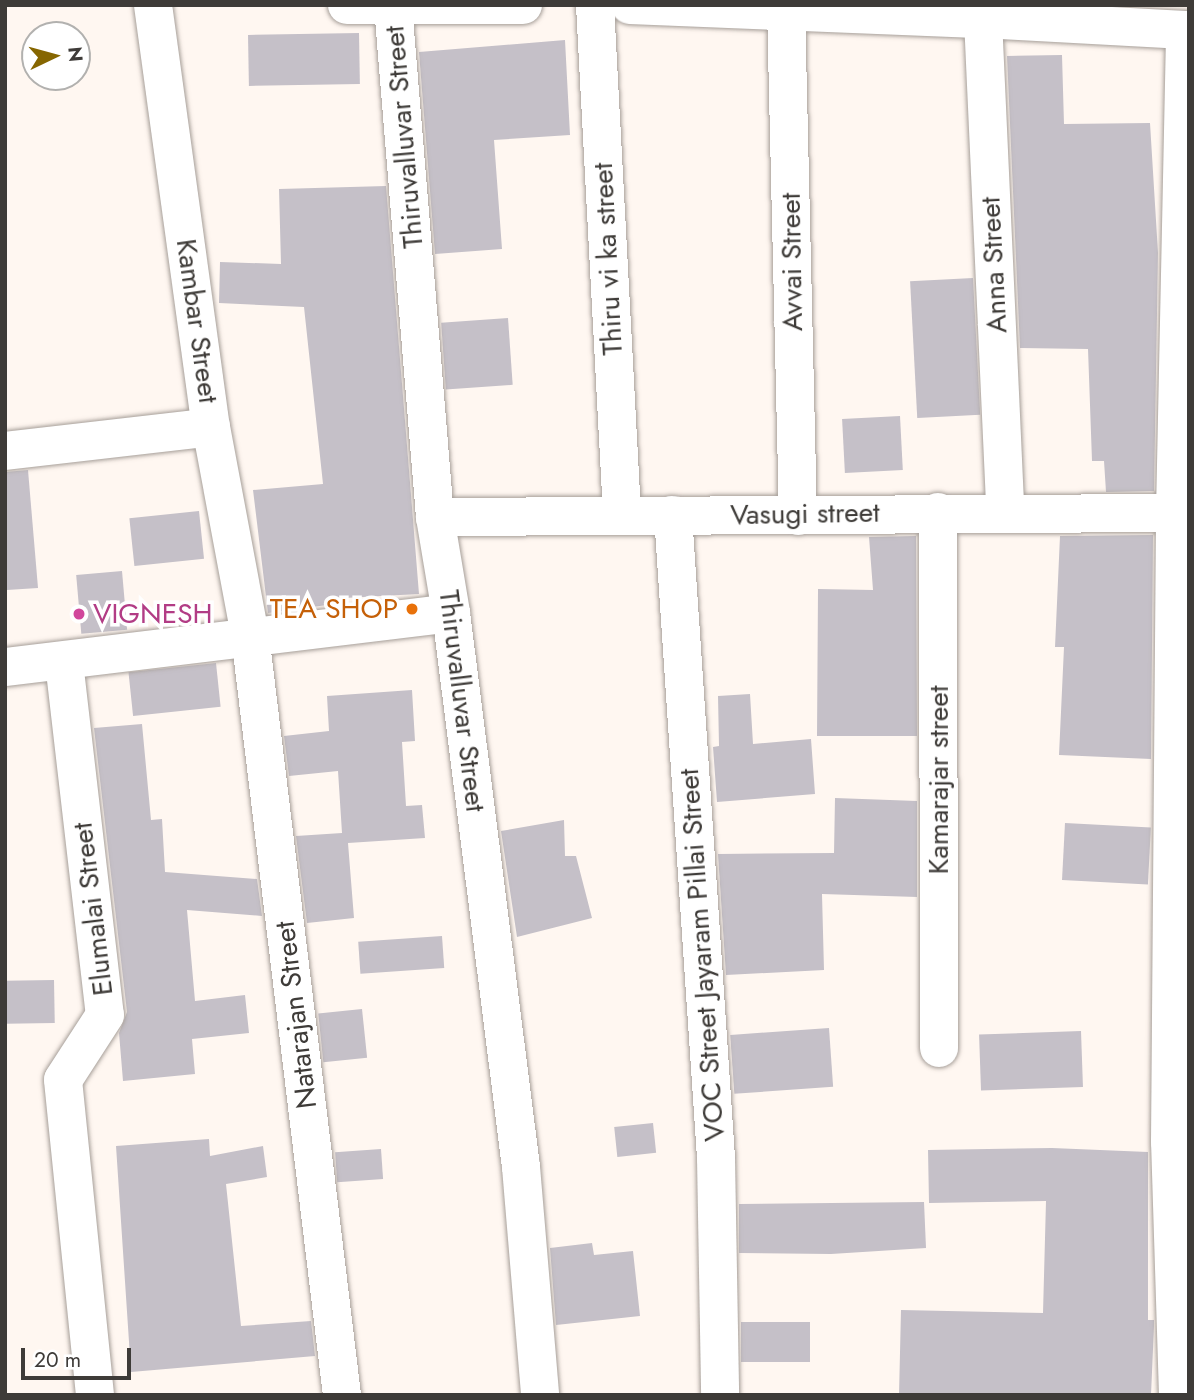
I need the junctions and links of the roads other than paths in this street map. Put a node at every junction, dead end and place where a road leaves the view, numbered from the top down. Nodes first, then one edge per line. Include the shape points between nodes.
1 (153, 5) edge
2 (347, 5) edge
3 (523, 5) edge
4 (595, 5) edge
5 (630, 5) edge
6 (393, 6) edge
7 (786, 8) junction
8 (983, 12) edge
9 (1187, 30) edge
10 (1184, 307) edge
11 (212, 427) junction
12 (5, 451) edge
13 (938, 512) junction
14 (1005, 512) junction
15 (622, 513) junction
16 (1175, 513) junction
17 (673, 515) junction
18 (798, 516) junction
19 (435, 517) junction
20 (451, 613) junction
21 (250, 635) junction
22 (64, 662) junction
23 (5, 667) edge
24 (939, 1048) dead end
25 (95, 1395) edge
26 (342, 1395) edge
27 (540, 1395) edge
28 (720, 1395) edge
29 (1178, 1395) edge

1 - 11 street, Kambar Street
2 - 6 street
3 - 6 street
4 - 15 street, Thiru vi ka street
5 - 7 street
6 - 19 street, Thiruvalluvar Street
7 - 8 street
7 - 18 street, Avvai Street
8 - 9 street
8 - 14 street, Anna Street
9 - 10 street
10 - 16 street
11 - 12 street
11 - 21 street, Kambar Street
13 - 14 street, Vasugi street
13 - 18 street, Vasugi street
13 - 24 street, Kamarajar street
14 - 16 street, Vasugi street
15 - 17 street, Vasugi street
15 - 19 street, Vasugi street
16 - 29 street via 1170,1142
17 - 18 street, Vasugi street
17 - 28 street, VOC Street Jayaram Pillai Street via 716,1158
19 - 20 street, Thiruvalluvar Street
20 - 21 street
20 - 27 street, Thiruvalluvar Street via 520,1167
21 - 22 street
21 - 26 street, Natarajan Street
22 - 23 street
22 - 25 street, Elumalai Street via 105,1015 63,1080

